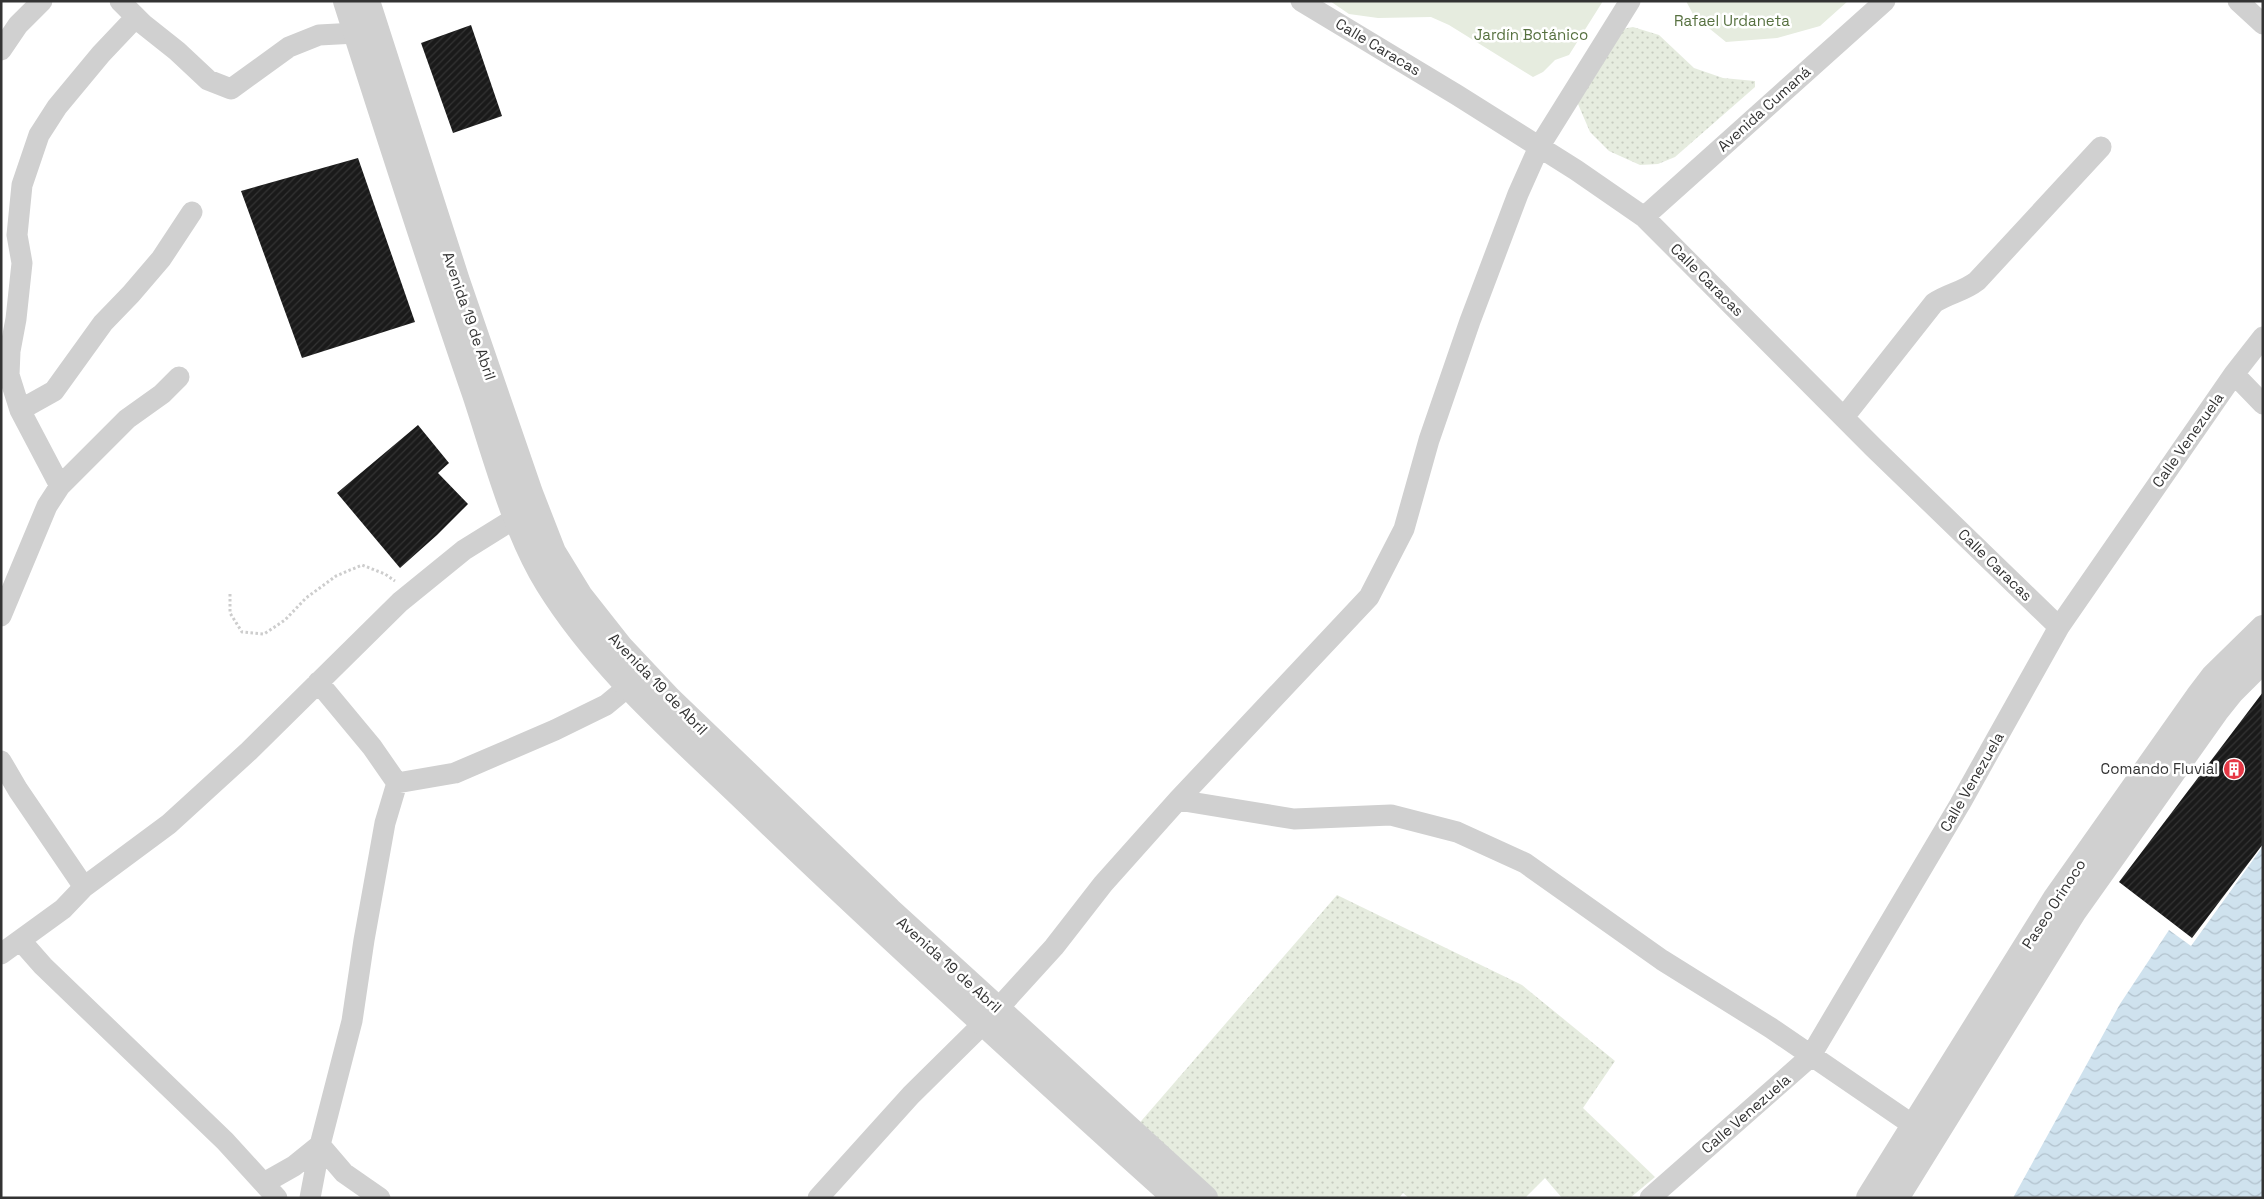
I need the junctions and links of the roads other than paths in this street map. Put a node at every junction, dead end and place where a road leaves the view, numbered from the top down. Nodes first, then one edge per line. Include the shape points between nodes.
1 (40, 1) edge
2 (120, 1) edge
3 (346, 1) edge
4 (367, 1) edge
5 (1301, 1) edge
6 (1630, 1) edge
7 (1885, 1) edge
8 (2238, 1) edge
9 (136, 17) junction
10 (1, 23) edge
11 (2263, 24) edge
12 (356, 33) junction
13 (1, 50) edge
14 (1539, 147) junction
15 (2101, 147) dead end
16 (192, 212) dead end
17 (1644, 217) junction
18 (8, 326) edge
19 (2263, 337) edge
20 (5, 371) edge
21 (2234, 374) junction
22 (179, 377) dead end
23 (2263, 404) edge
24 (20, 410) junction
25 (1844, 417) junction
26 (60, 486) junction
27 (518, 517) junction
28 (1, 616) edge
29 (2059, 627) junction
30 (2263, 628) edge
31 (2263, 660) edge
32 (318, 682) junction
33 (629, 686) junction
34 (1, 761) edge
35 (398, 783) junction
36 (1178, 800) junction
37 (84, 887) junction
38 (21, 941) junction
39 (1, 954) edge
40 (991, 1016) junction
41 (1810, 1057) junction
42 (1924, 1132) junction
43 (320, 1145) junction
44 (270, 1190) edge
45 (310, 1198) edge
46 (380, 1198) edge
47 (818, 1198) edge
48 (1176, 1198) edge
49 (1205, 1198) edge
50 (1650, 1198) edge
51 (1869, 1198) edge
52 (1896, 1198) edge

1 - 10 street
1 - 13 street
2 - 9 street
3 - 12 street, Avenida 19 de Abril
4 - 40 street, Avenida 19 de Abril via 457,281 530,493 552,552 564,572 614,640 669,699 889,910
5 - 14 street, Calle Caracas
6 - 14 street
7 - 17 street, Avenida Cumaná
8 - 11 street
9 - 12 street via 208,80 231,89 289,47 319,35
9 - 18 street via 70,89 39,135 22,185 17,235 22,263
12 - 27 street, Avenida 19 de Abril via 438,288
14 - 17 street, Calle Caracas
14 - 36 street via 1470,321 1429,440 1404,529 1369,597
15 - 25 street via 1977,281 1967,289 1948,294 1934,303
16 - 24 street via 161,259 102,323 54,391
17 - 25 street, Calle Caracas
18 - 20 street via 10,352
19 - 21 street, Calle Venezuela
20 - 24 street
21 - 23 street
21 - 29 street, Calle Venezuela
22 - 26 street via 162,394 127,419
24 - 26 street
25 - 29 street, Calle Caracas
26 - 28 street via 47,506
27 - 32 street via 464,550 411,593
27 - 33 street, Avenida 19 de Abril via 547,583 587,638
29 - 41 street, Calle Venezuela via 1960,804
30 - 42 street, Paseo Orinoco via 2214,676 2056,898
31 - 42 street, Paseo Orinoco via 2216,711 2074,911
32 - 35 street
32 - 37 street via 169,824
33 - 35 street via 606,705 455,773
33 - 40 street, Avenida 19 de Abril via 868,918
34 - 37 street
35 - 43 street via 384,833 352,1021
36 - 40 street
36 - 41 street via 1294,819 1391,815 1457,832 1525,863 1662,960 1771,1028
37 - 38 street
38 - 39 street
38 - 44 street via 225,1141
40 - 47 street via 911,1095
40 - 48 street, Avenida 19 de Abril
40 - 49 street, Avenida 19 de Abril
41 - 42 street
41 - 50 street, Calle Venezuela
42 - 51 street, Paseo Orinoco
42 - 52 street, Paseo Orinoco
43 - 44 street
43 - 45 street
43 - 46 street via 344,1173

